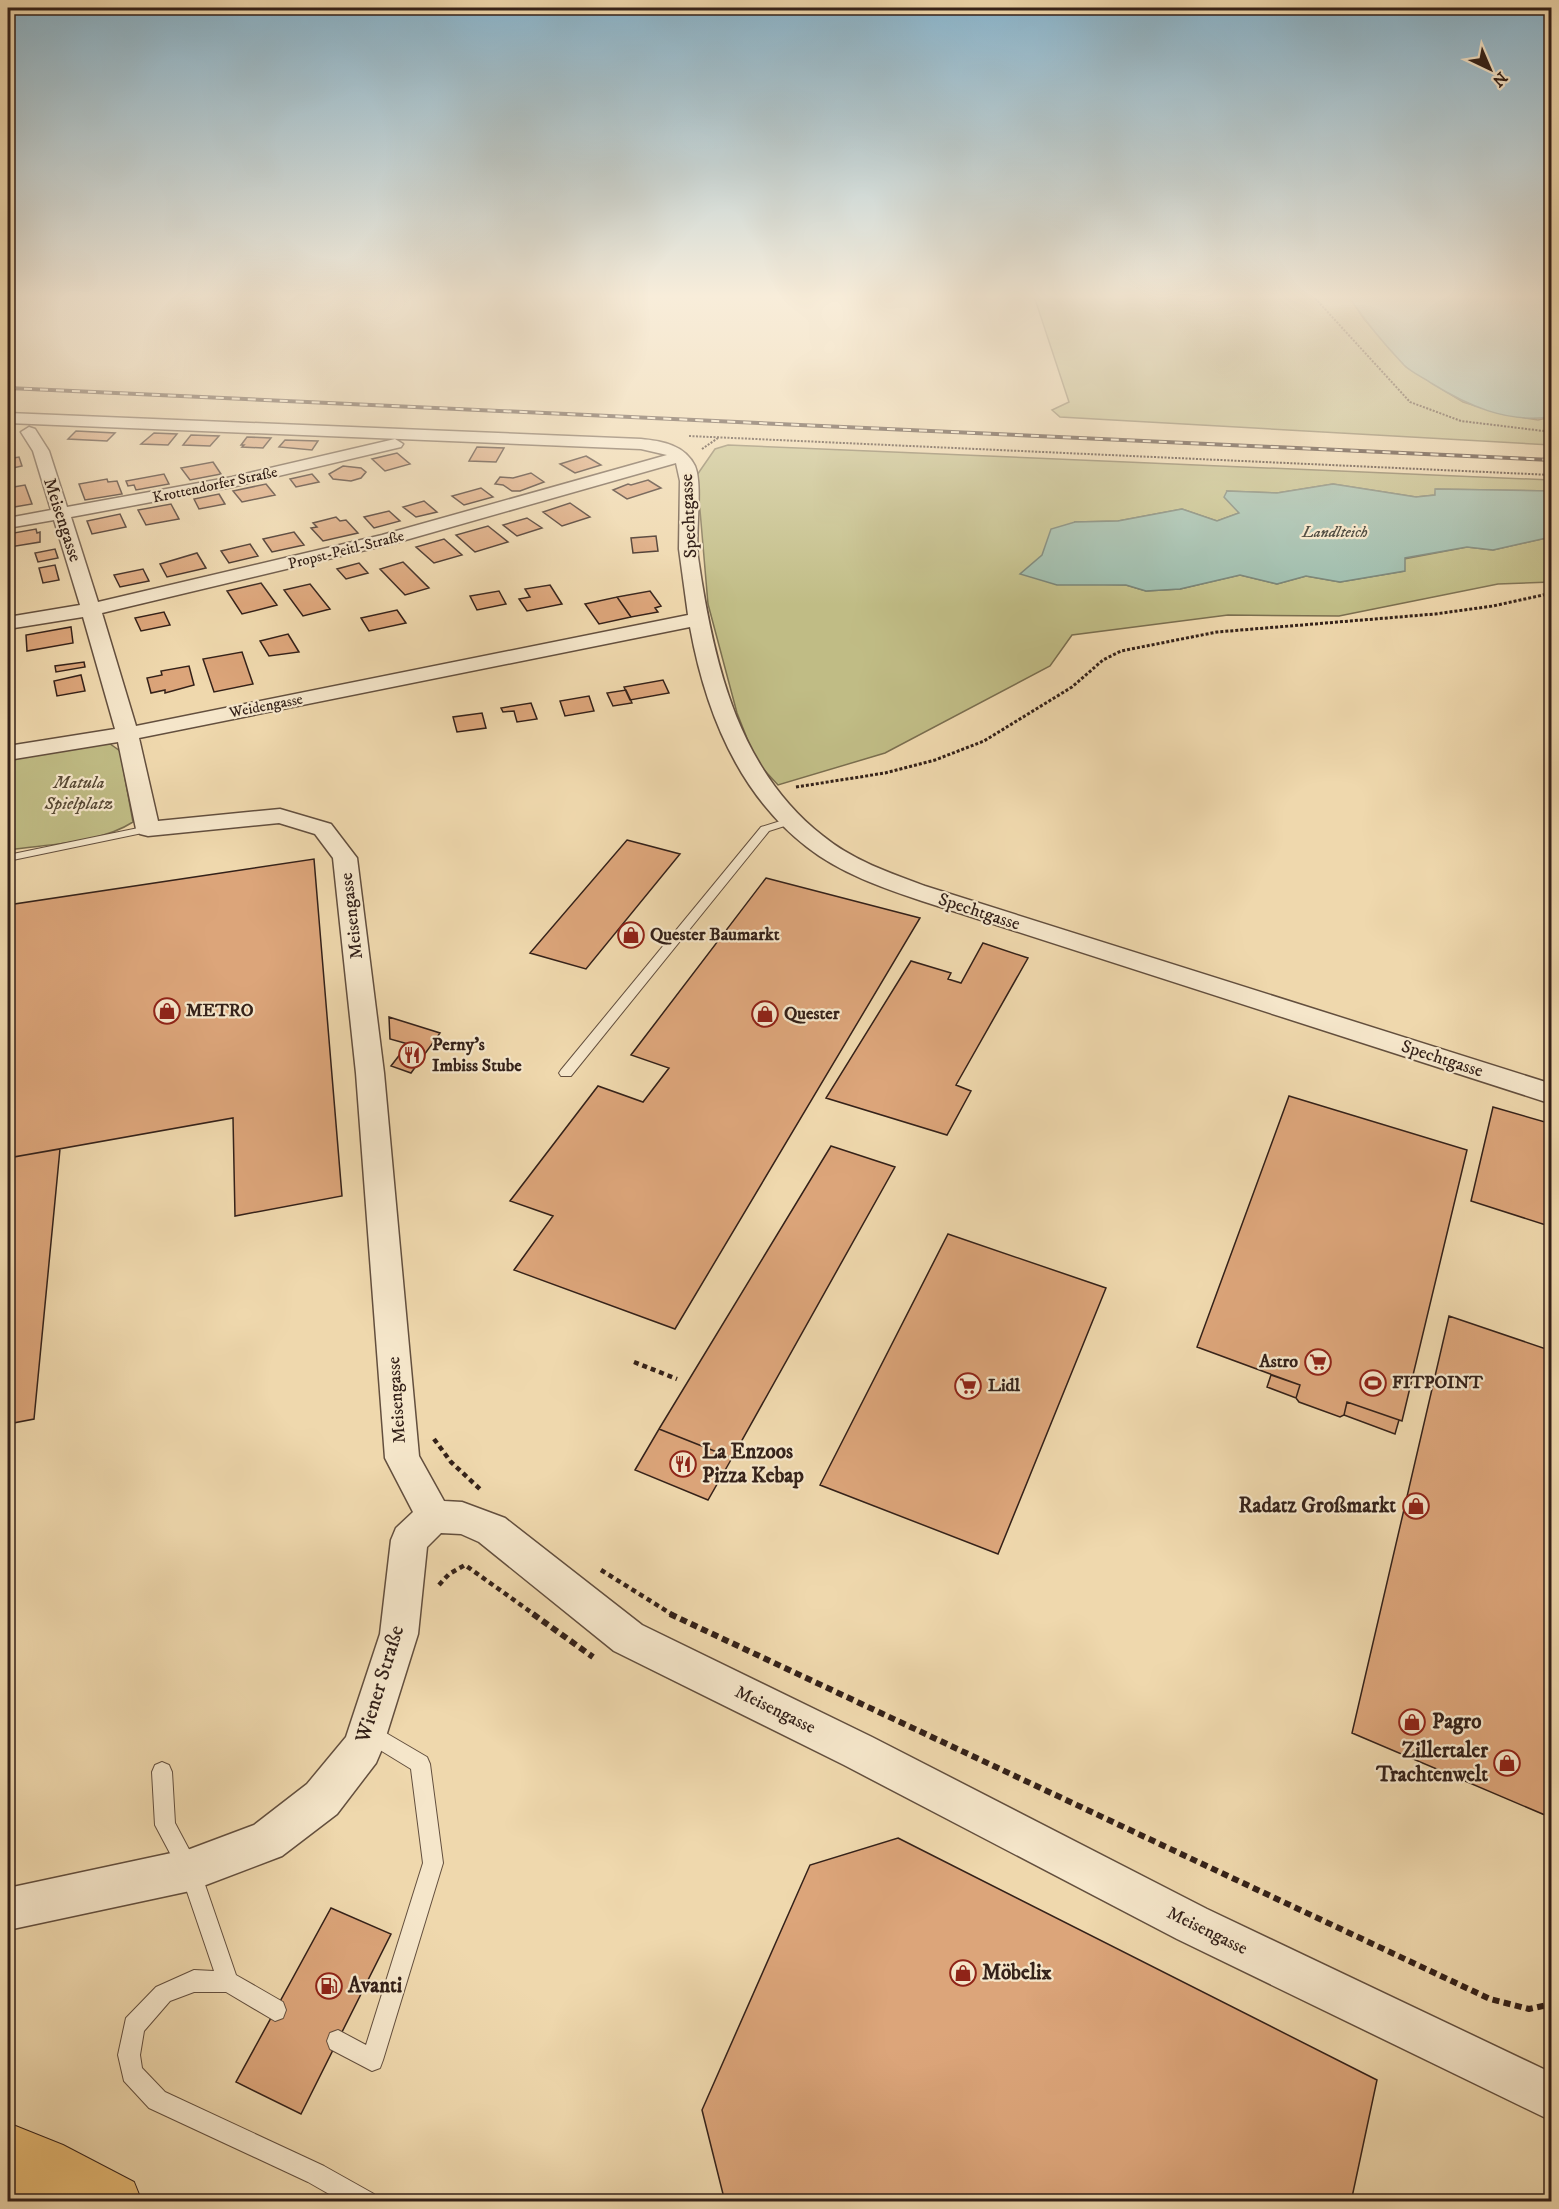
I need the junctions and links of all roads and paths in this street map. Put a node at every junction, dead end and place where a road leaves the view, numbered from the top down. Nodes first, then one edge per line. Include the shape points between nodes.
1 (1407, 399) edge
2 (8, 418) edge
3 (28, 426) junction
4 (1551, 432) edge
5 (420, 436) junction
6 (8, 437) edge
7 (660, 446) junction
8 (680, 457) junction
9 (1551, 475) edge
10 (60, 515) junction
11 (8, 523) edge
12 (1551, 592) edge
13 (91, 609) junction
14 (698, 619) junction
15 (8, 623) edge
16 (703, 639) junction
17 (523, 653) junction
18 (127, 734) junction
19 (8, 753) edge
20 (766, 792) junction
21 (790, 821) junction
22 (148, 830) junction
23 (8, 858) edge
24 (566, 1073) dead end
25 (1551, 1094) edge
26 (634, 1362) dead end
27 (677, 1379) dead end
28 (429, 1432) dead end
29 (490, 1497) dead end
30 (434, 1516) junction
31 (597, 1568) dead end
32 (367, 1731) junction
33 (162, 1772) dead end
34 (190, 1870) junction
35 (8, 1909) edge
36 (228, 1982) junction
37 (1551, 2004) edge
38 (275, 2010) dead end
39 (338, 2041) dead end
40 (1551, 2098) edge
41 (8, 2151) edge
42 (8, 2184) edge
43 (31, 2202) edge
44 (114, 2202) edge
45 (366, 2202) edge

1 - 4 path via 1454,421
2 - 3 street
3 - 5 street
3 - 6 street
3 - 10 street, Meisengasse via 41,451
5 - 7 street
5 - 10 street, Krottendorfer Straße via 232,482
7 - 8 street
7 - 9 path via 681,436 733,437
8 - 13 street, Propst-Peitl-Straße via 358,548
8 - 14 street, Spechtgasse via 688,471 688,548
10 - 11 street, Krottendorfer Straße
10 - 13 street, Meisengasse
12 - 20 path via 1435,614 1217,632 1121,651 1103,660 1072,687 974,745 935,760 885,772
13 - 15 street, Propst-Peitl-Straße
13 - 18 street, Meisengasse
14 - 16 street, Spechtgasse
14 - 17 street, Weidengasse
16 - 17 street, Weidengasse
16 - 20 street, Spechtgasse via 737,746
17 - 18 street, Weidengasse
18 - 19 street, Weidengasse
18 - 22 street, Meisengasse
20 - 21 street, Spechtgasse
21 - 24 lane via 765,829
21 - 25 street, Spechtgasse via 831,852 914,891
22 - 23 lane
22 - 30 street, Meisengasse via 280,816 323,829 345,858 370,1073 402,1458
26 - 27 path
28 - 29 path via 451,1462
30 - 32 street, Wiener Straße via 410,1540 399,1634
30 - 40 street, Meisengasse via 462,1518 492,1530 628,1638 858,1751 1192,1924
31 - 37 path via 680,1620 1480,1994 1520,2009
32 - 34 street, Wiener Straße via 362,1749 322,1799 267,1840
32 - 39 lane via 420,1764 433,1863 372,2060
33 - 34 lane via 165,1825
34 - 35 street, Wiener Straße
34 - 36 lane
36 - 38 lane
36 - 45 lane via 194,1981 163,1994 134,2026 129,2055 132,2073 157,2100 316,2174
41 - 44 main road
42 - 43 main road

